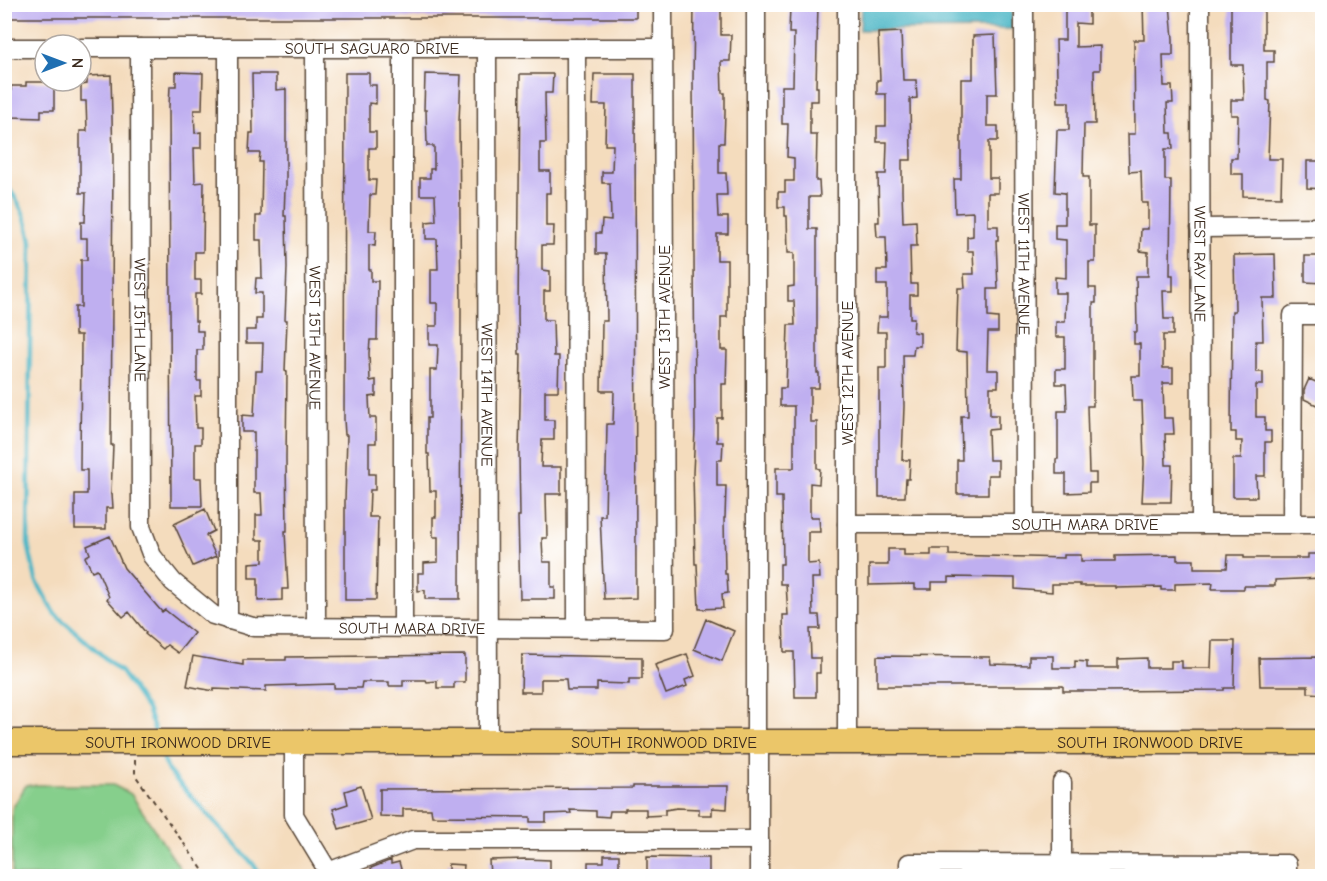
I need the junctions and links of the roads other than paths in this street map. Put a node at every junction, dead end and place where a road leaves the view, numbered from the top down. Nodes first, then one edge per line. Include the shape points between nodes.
1 (663, 4) edge
2 (756, 4) edge
3 (847, 4) edge
4 (1024, 4) edge
5 (1200, 4) edge
6 (4, 48) edge
7 (33, 48) edge
8 (93, 48) edge
9 (140, 48) junction
10 (228, 48) junction
11 (315, 48) junction
12 (403, 48) junction
13 (576, 48) junction
14 (663, 48) junction
15 (487, 49) junction
16 (1323, 227) edge
17 (1200, 228) junction
18 (1323, 315) edge
19 (1025, 523) junction
20 (848, 524) junction
21 (1201, 524) junction
22 (1292, 524) junction
23 (1323, 524) edge
24 (173, 582) joint
25 (228, 620) junction
26 (316, 627) junction
27 (403, 627) junction
28 (488, 627) junction
29 (577, 628) junction
30 (665, 629) joint
31 (294, 741) junction
32 (847, 741) junction
33 (4, 742) edge
34 (488, 742) junction
35 (758, 742) junction
36 (1323, 742) edge
37 (1062, 782) dead end
38 (759, 840) junction
39 (1062, 864) junction
40 (909, 870) edge
41 (992, 870) edge
42 (1287, 870) edge
43 (330, 874) edge
44 (759, 876) edge

1 - 14 street, WEST 13TH AVENUE
2 - 35 street
3 - 20 street, WEST 12TH AVENUE
4 - 19 street, WEST 11TH AVENUE
5 - 17 street, WEST RAY LANE
6 - 7 street
8 - 9 street, SOUTH SAGUARO DRIVE
9 - 10 street, SOUTH SAGUARO DRIVE
9 - 24 street, WEST 15TH LANE via 141,527 152,556
10 - 11 street, SOUTH SAGUARO DRIVE
10 - 25 street
11 - 12 street, SOUTH SAGUARO DRIVE
11 - 26 street, WEST 15TH AVENUE
12 - 15 street, SOUTH SAGUARO DRIVE
12 - 27 street
13 - 14 street, SOUTH SAGUARO DRIVE
13 - 15 street, SOUTH SAGUARO DRIVE
13 - 29 street
14 - 30 street, WEST 13TH AVENUE
15 - 28 street, WEST 14TH AVENUE
16 - 17 street
17 - 21 street, WEST RAY LANE
18 - 22 street via 1293,315
19 - 20 street, SOUTH MARA DRIVE
19 - 21 street, SOUTH MARA DRIVE
20 - 32 street, WEST 12TH AVENUE
21 - 22 street, SOUTH MARA DRIVE
22 - 23 street, SOUTH MARA DRIVE
24 - 25 street, SOUTH MARA DRIVE via 213,615
25 - 26 street, SOUTH MARA DRIVE via 253,627
26 - 27 street, SOUTH MARA DRIVE
27 - 28 street, SOUTH MARA DRIVE
28 - 29 street, SOUTH MARA DRIVE
28 - 34 street, WEST 14TH AVENUE
29 - 30 street, SOUTH MARA DRIVE
31 - 33 main road, SOUTH IRONWOOD DRIVE
31 - 34 main road, SOUTH IRONWOOD DRIVE
31 - 43 street via 294,815
32 - 35 main road, SOUTH IRONWOOD DRIVE
32 - 36 main road, SOUTH IRONWOOD DRIVE
34 - 35 main road, SOUTH IRONWOOD DRIVE
35 - 38 street
37 - 39 street
38 - 43 street via 413,840
38 - 44 street
39 - 41 street
39 - 42 street
40 - 41 street

